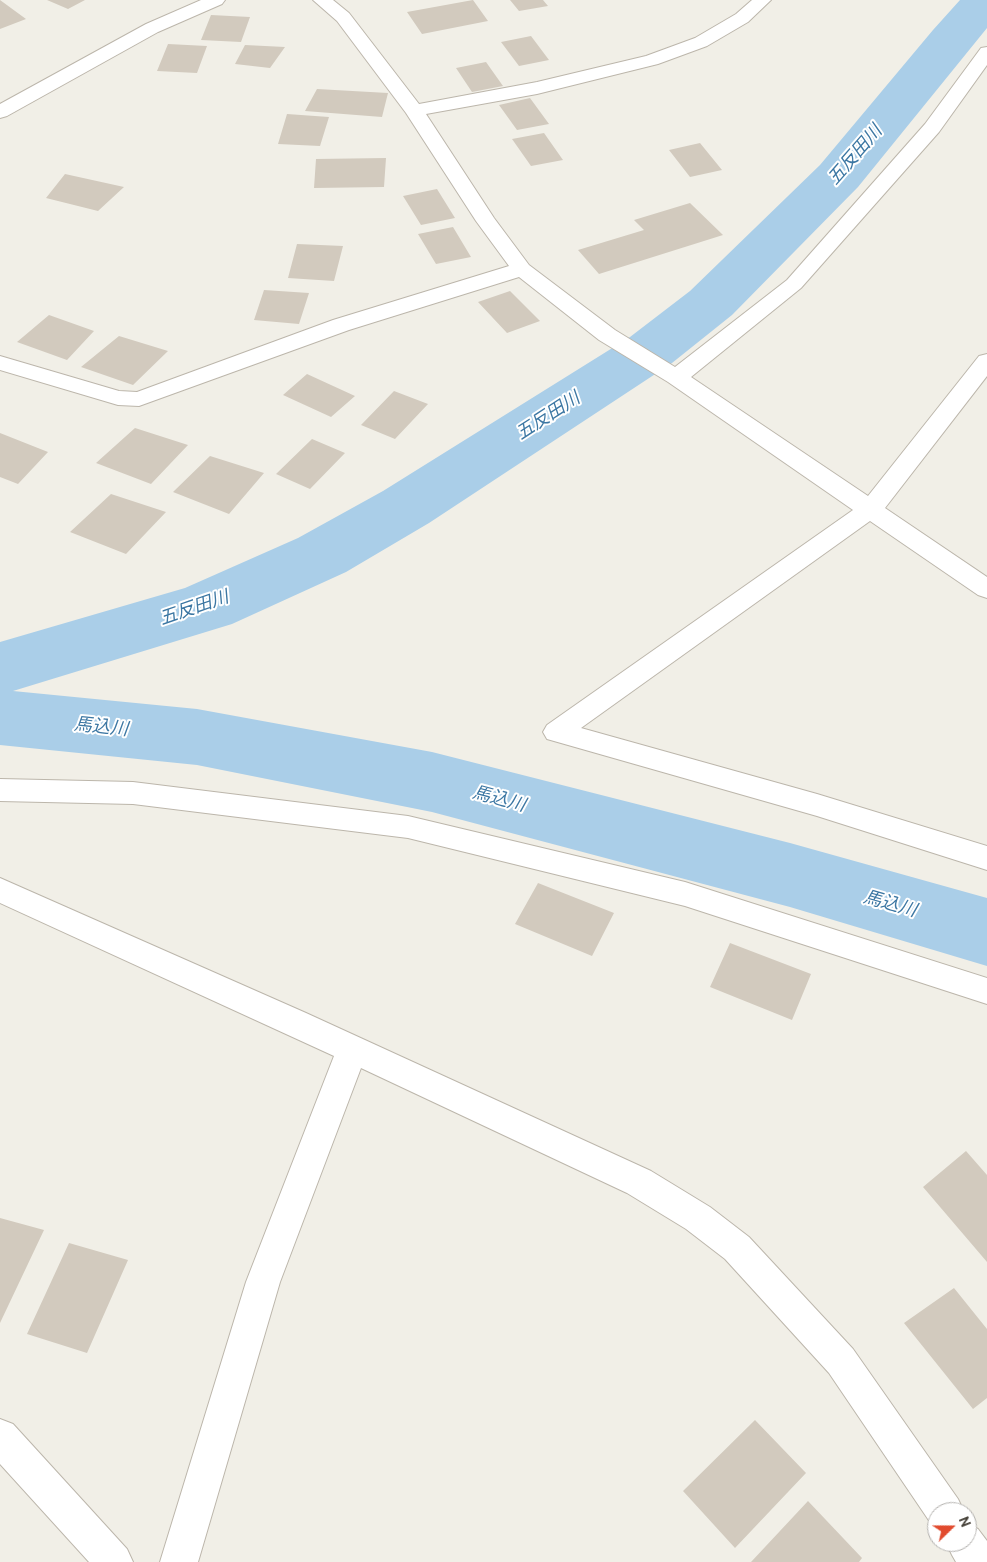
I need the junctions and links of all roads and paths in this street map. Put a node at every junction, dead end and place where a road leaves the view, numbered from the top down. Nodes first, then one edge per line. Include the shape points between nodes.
1 (216, 0) edge
2 (322, 0) edge
3 (762, 0) edge
4 (987, 52) edge
5 (414, 111) junction
6 (0, 112) edge
7 (522, 269) junction
8 (987, 361) edge
9 (0, 363) edge
10 (676, 377) junction
11 (871, 509) junction
12 (987, 589) edge
13 (0, 790) edge
14 (987, 858) edge
15 (0, 890) edge
16 (987, 990) edge
17 (352, 1050) junction
18 (0, 1437) edge
19 (938, 1502) edge
20 (987, 1555) edge
21 (114, 1562) edge
22 (179, 1562) edge
23 (984, 1562) edge

1 - 6 street via 152,28
2 - 5 street via 343,17
3 - 5 street via 742,18 701,42 652,60 537,88
4 - 10 street via 932,128 794,284
5 - 7 street
7 - 9 street via 341,325 139,398 118,398
7 - 10 street via 607,334
8 - 11 street
10 - 11 street
11 - 12 street
11 - 14 street via 556,732 818,805
13 - 16 street via 132,793 408,827 685,894
15 - 17 street
17 - 19 street via 639,1182 698,1218 737,1248 841,1361
17 - 22 street via 264,1282
18 - 21 street
20 - 23 street

